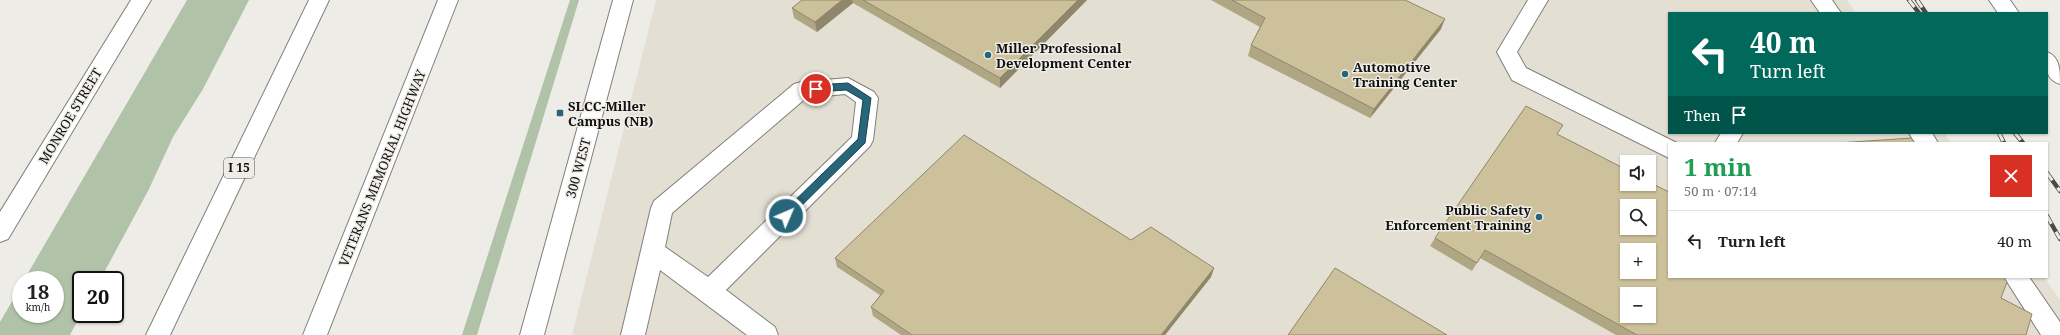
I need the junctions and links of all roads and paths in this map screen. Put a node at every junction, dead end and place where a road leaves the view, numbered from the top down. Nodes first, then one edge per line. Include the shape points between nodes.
1 (141, 0) edge
2 (319, 0) edge
3 (448, 0) edge
4 (623, 0) edge
5 (1538, 0) edge
6 (1821, 0) edge
7 (1999, 0) edge
8 (1830, 12) edge
9 (2008, 12) edge
10 (2048, 61) edge
11 (2060, 76) edge
12 (1668, 148) edge
13 (0, 232) edge
14 (653, 252) junction
15 (2017, 278) edge
16 (709, 291) junction
17 (158, 335) edge
18 (315, 335) edge
19 (532, 335) edge
20 (633, 335) edge
21 (766, 335) edge
22 (2054, 335) edge

1 - 13 main road, MONROE STREET
2 - 17 main road, I 15
3 - 18 main road, VETERANS MEMORIAL HIGHWAY
4 - 19 main road, 300 WEST
5 - 12 main road via 1507,52 1519,74
6 - 8 main road
7 - 9 main road
10 - 11 main road
14 - 16 main road
14 - 16 main road via 662,208 801,90 848,86 867,98 862,140
14 - 20 main road
15 - 22 main road
16 - 21 main road

